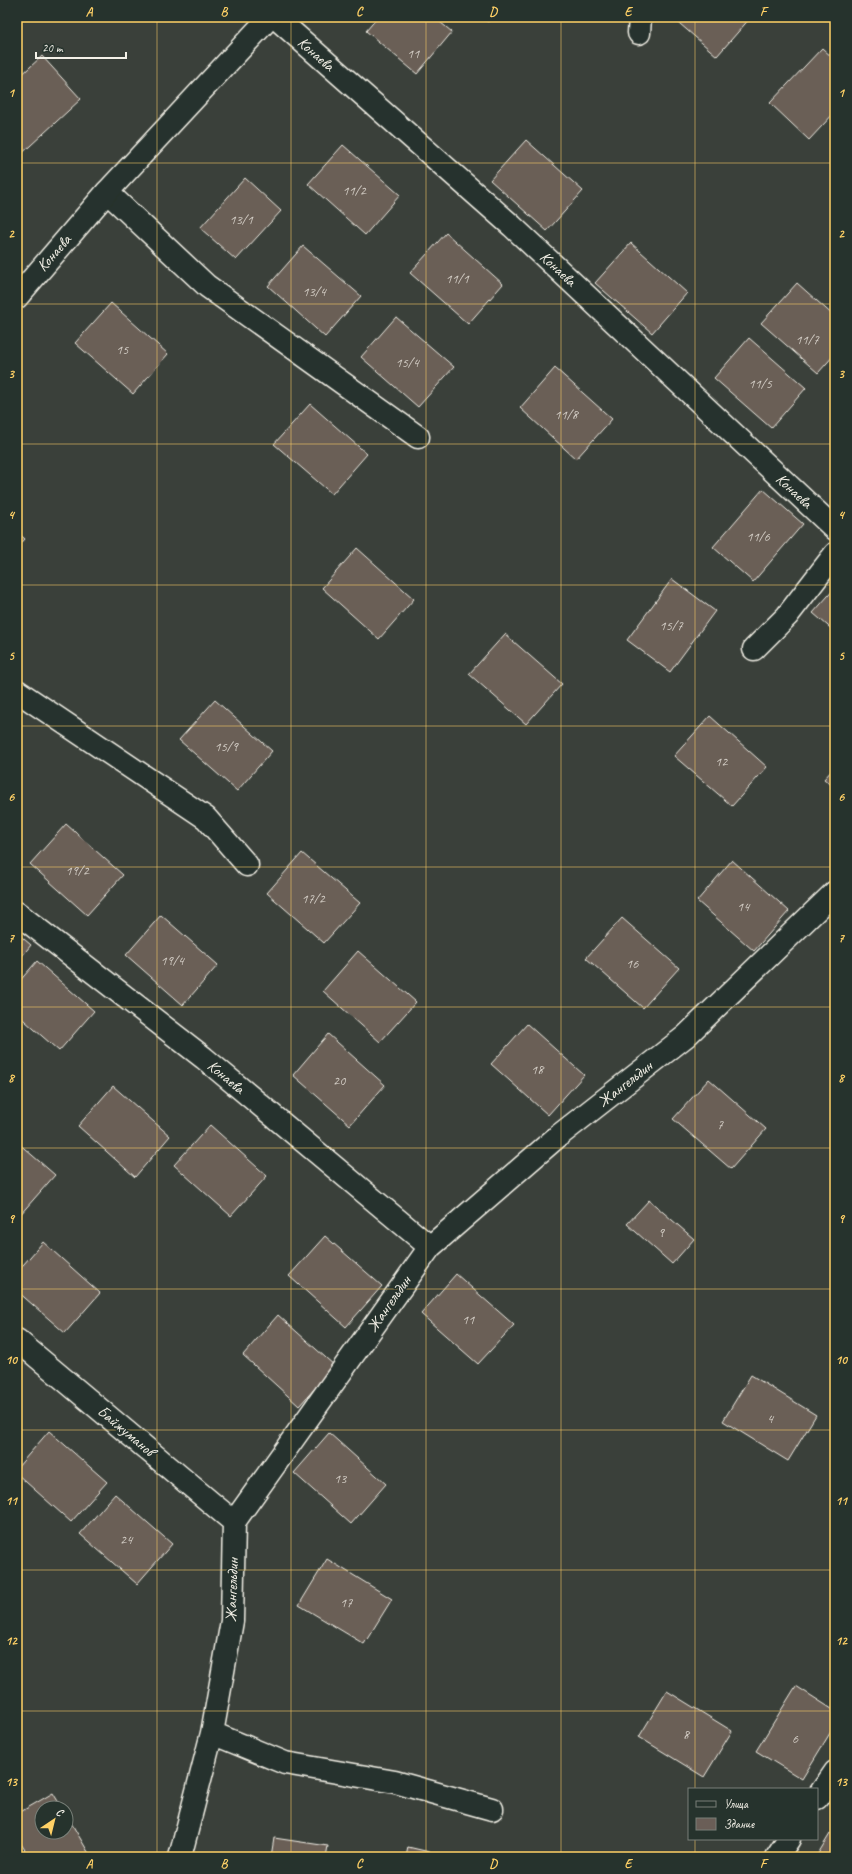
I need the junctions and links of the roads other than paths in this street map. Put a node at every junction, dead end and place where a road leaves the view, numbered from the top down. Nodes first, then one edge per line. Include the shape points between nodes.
1 (270, 17) edge
2 (275, 17) edge
3 (107, 192) junction
4 (17, 296) edge
5 (418, 437) dead end
6 (835, 529) edge
7 (835, 554) edge
8 (754, 649) dead end
9 (17, 691) edge
10 (247, 865) dead end
11 (835, 892) edge
12 (17, 913) edge
13 (430, 1247) junction
14 (17, 1340) edge
15 (234, 1522) junction
16 (212, 1733) junction
17 (835, 1772) edge
18 (818, 1797) edge
19 (492, 1809) dead end
20 (788, 1840) edge
21 (180, 1857) edge
22 (777, 1857) edge

1 - 3 street, Конаева
2 - 6 street, Конаева via 512,226
3 - 4 street, Конаева
3 - 5 street via 206,286
7 - 8 street via 787,616
9 - 10 street via 206,818
11 - 13 street, Жангельдин via 686,1036 557,1137
12 - 13 street, Конаева via 204,1058
13 - 15 street, Жангельдин
14 - 15 street, Байжуманов
15 - 16 street, Жангельдин via 232,1621
16 - 19 street via 285,1763 395,1782
16 - 21 street, Жангельдин
17 - 18 street
20 - 22 street

